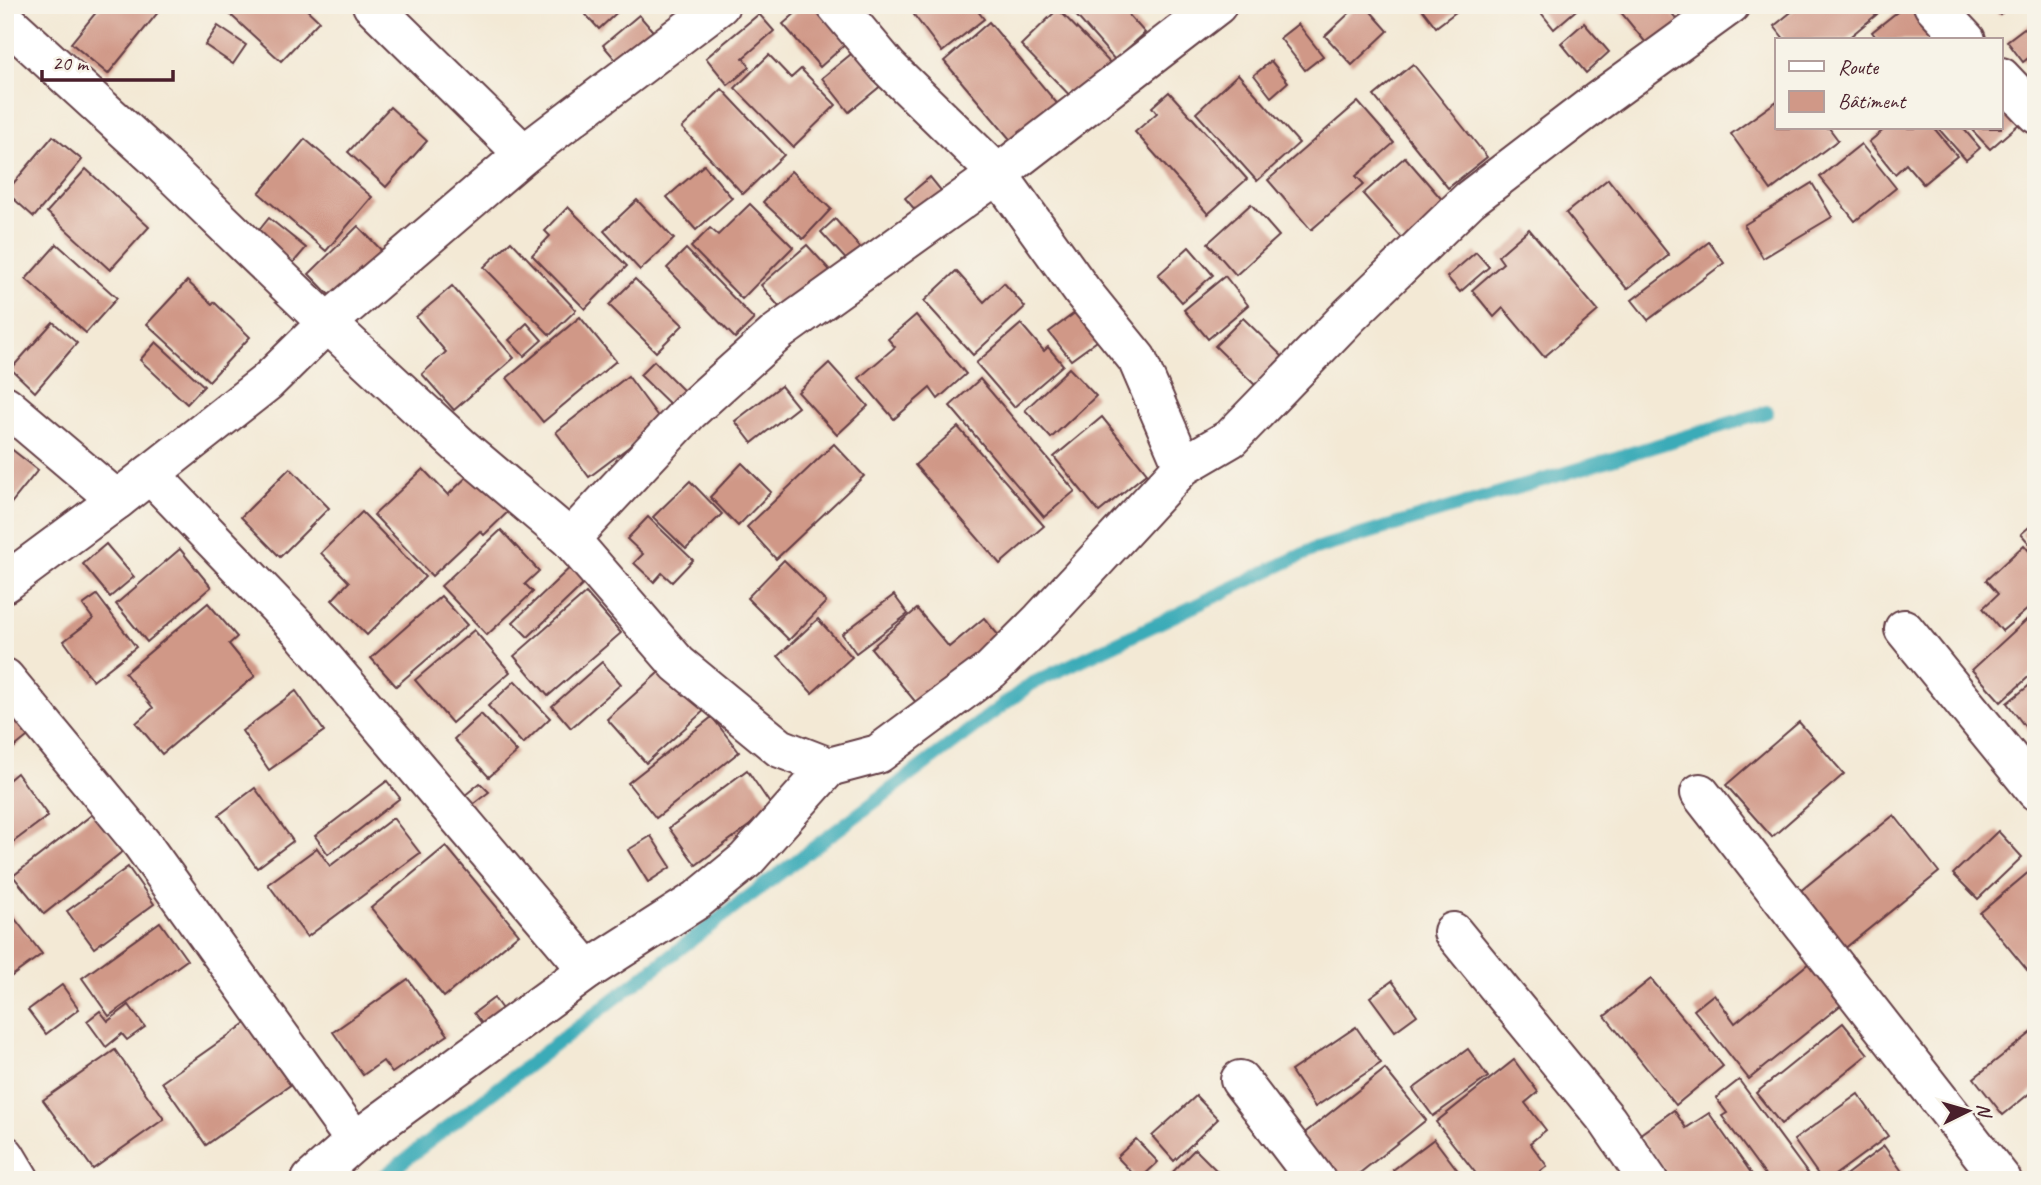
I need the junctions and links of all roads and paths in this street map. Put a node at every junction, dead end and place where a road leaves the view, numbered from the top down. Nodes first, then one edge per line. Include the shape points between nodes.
1 (372, 5) edge
2 (720, 5) edge
3 (836, 5) edge
4 (1217, 5) edge
5 (1730, 5) edge
6 (1933, 5) edge
7 (5, 20) edge
8 (1964, 38) edge
9 (2002, 78) edge
10 (2036, 114) edge
11 (524, 154) junction
12 (998, 173) junction
13 (327, 323) junction
14 (5, 405) edge
15 (1183, 466) junction
16 (150, 474) junction
17 (117, 500) junction
18 (570, 539) junction
19 (5, 583) edge
20 (1904, 629) dead end
21 (5, 678) edge
22 (829, 767) junction
23 (2036, 791) edge
24 (1700, 793) dead end
25 (1453, 932) dead end
26 (588, 970) junction
27 (1240, 1080) dead end
28 (355, 1141) junction
29 (5, 1155) edge
30 (20, 1180) edge
31 (311, 1180) edge
32 (1316, 1180) edge
33 (1648, 1180) edge
34 (2002, 1180) edge

1 - 11 street
2 - 11 street
3 - 12 street via 888,67
4 - 12 street
5 - 15 street via 1471,199 1231,438
6 - 8 street
7 - 13 street
9 - 10 street
11 - 13 street
12 - 15 street via 1082,291 1138,359
12 - 18 street via 778,332 690,411
13 - 16 street via 267,382
13 - 18 street via 460,446
14 - 17 street
15 - 22 street via 991,670 878,754
16 - 17 street
16 - 26 street via 299,629
17 - 19 street
18 - 22 street via 678,664 780,748
20 - 23 street
21 - 28 street via 142,844
22 - 26 street via 746,860 697,900
24 - 34 street
25 - 33 street via 1607,1120
26 - 28 street
27 - 32 street
28 - 31 street
29 - 30 street

